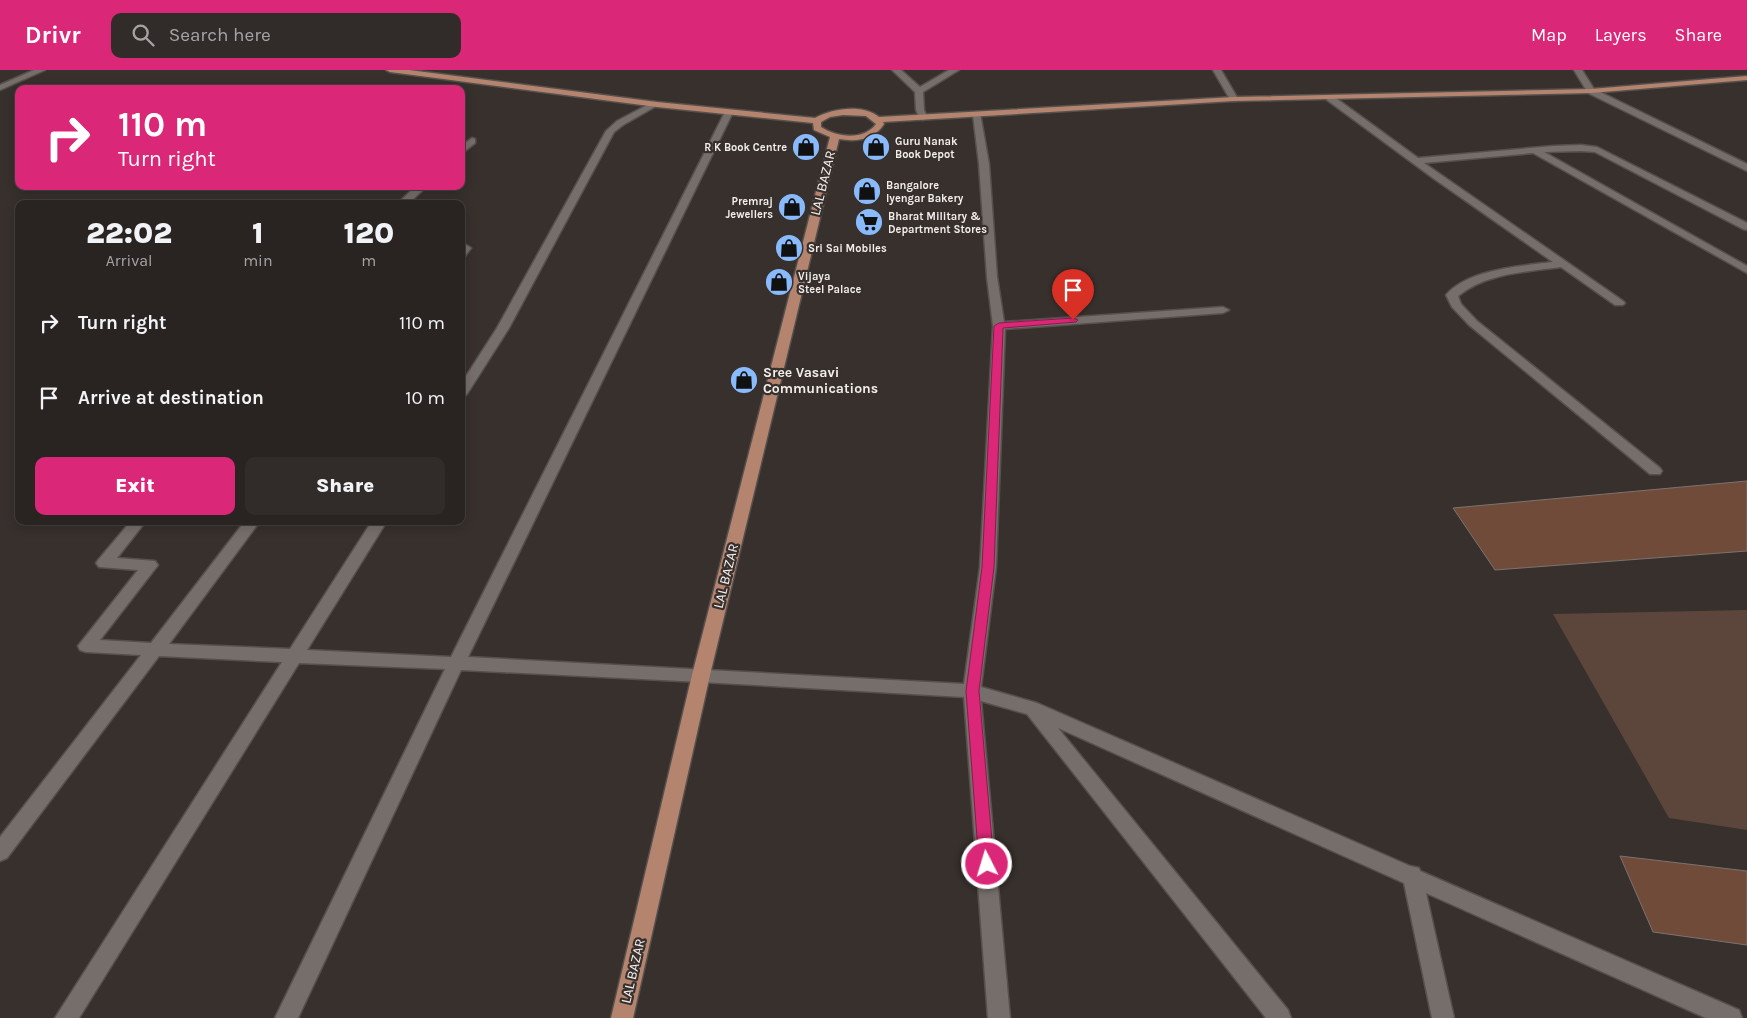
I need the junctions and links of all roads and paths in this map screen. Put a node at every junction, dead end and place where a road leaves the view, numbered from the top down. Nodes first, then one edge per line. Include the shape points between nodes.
1 (42, 70) edge
2 (390, 70) edge
3 (896, 70) edge
4 (955, 70) edge
5 (1217, 70) edge
6 (1578, 70) edge
7 (1747, 78) edge
8 (0, 88) edge
9 (919, 91) junction
10 (1591, 91) junction
11 (1330, 98) junction
12 (1234, 100) junction
13 (654, 104) junction
14 (728, 114) junction
15 (977, 115) junction
16 (923, 117) junction
17 (878, 120) junction
18 (817, 121) junction
19 (835, 136) junction
20 (472, 142) dead end
21 (465, 148) edge
22 (1535, 151) junction
23 (1416, 161) junction
24 (1747, 168) edge
25 (418, 190) edge
26 (406, 200) edge
27 (1747, 227) edge
28 (1562, 264) junction
29 (1747, 270) edge
30 (1619, 303) dead end
31 (1223, 310) dead end
32 (999, 326) junction
33 (465, 388) edge
34 (1655, 471) dead end
35 (136, 525) edge
36 (250, 525) edge
37 (377, 525) edge
38 (155, 648) junction
39 (295, 656) junction
40 (456, 664) junction
41 (701, 675) junction
42 (972, 691) junction
43 (1032, 708) junction
44 (0, 852) edge
45 (1412, 876) junction
46 (66, 1018) edge
47 (286, 1018) edge
48 (622, 1018) edge
49 (999, 1018) edge
50 (1280, 1018) edge
51 (1443, 1018) edge
52 (1731, 1018) edge

1 - 8 street
2 - 13 main road
3 - 9 street
4 - 9 street
5 - 12 street
6 - 10 street
7 - 10 main road
9 - 16 street
10 - 11 main road
10 - 24 street
11 - 12 main road
11 - 23 street
12 - 15 main road
13 - 14 main road
13 - 33 street via 610,131 503,328
14 - 18 main road
14 - 40 street
15 - 16 main road
15 - 32 street
16 - 17 main road
17 - 18 main road via 868,114 851,112 834,113
17 - 19 main road via 879,127 870,134
18 - 19 main road via 817,128
19 - 41 main road, LAL BAZAR
20 - 21 street
22 - 23 street
22 - 27 street via 1597,150
22 - 29 street
23 - 28 street
25 - 26 street
28 - 30 street
28 - 34 street via 1483,277 1460,286 1452,295 1456,305 1473,323
31 - 32 street
32 - 42 street via 988,567
35 - 38 street via 104,563 150,565 86,646
36 - 38 street
37 - 39 street
38 - 39 street
38 - 44 street
39 - 40 street
39 - 46 street
40 - 41 street
40 - 47 street
41 - 42 street
41 - 48 main road, LAL BAZAR
42 - 43 street
42 - 49 street
43 - 45 street
43 - 50 street
45 - 51 street
45 - 52 street

